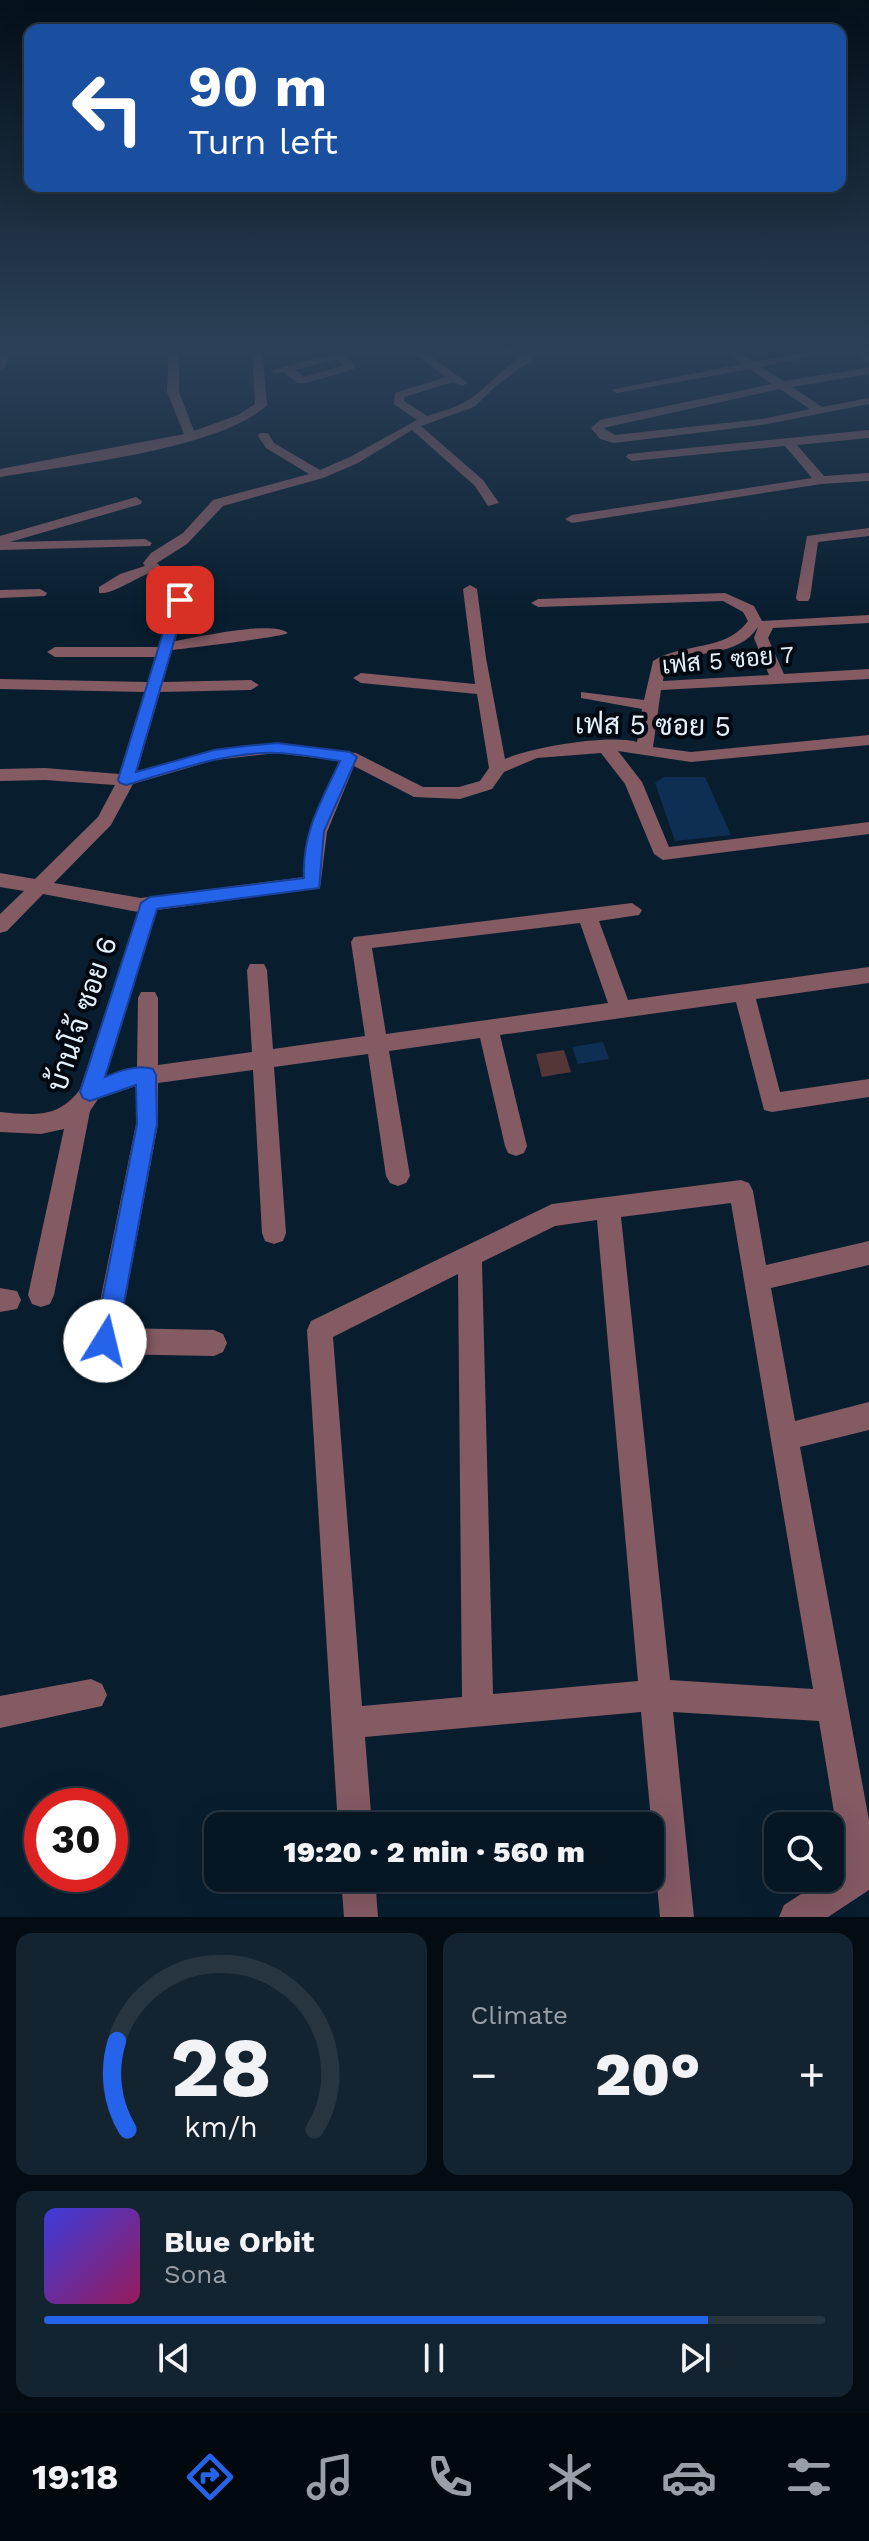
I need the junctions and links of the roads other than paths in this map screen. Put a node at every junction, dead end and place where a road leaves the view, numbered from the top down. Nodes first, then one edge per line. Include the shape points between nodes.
1 (188, 438) edge
2 (266, 438) edge
3 (391, 438) edge
4 (435, 438) edge
5 (807, 438) edge
6 (786, 440) junction
7 (632, 457) dead end
8 (0, 473) edge
9 (319, 475) junction
10 (869, 477) edge
11 (821, 480) junction
12 (136, 501) dead end
13 (493, 503) dead end
14 (572, 519) dead end
15 (869, 532) edge
16 (0, 543) edge
17 (145, 543) dead end
18 (152, 568) junction
19 (470, 589) dead end
20 (104, 590) dead end
21 (40, 593) dead end
22 (0, 594) edge
23 (803, 598) dead end
24 (538, 603) dead end
25 (869, 619) edge
26 (281, 633) dead end
27 (165, 650) junction
28 (55, 652) dead end
29 (869, 674) edge
30 (361, 678) dead end
31 (778, 679) junction
32 (0, 684) edge
33 (251, 685) dead end
34 (654, 686) junction
35 (153, 687) junction
36 (484, 690) junction
37 (587, 695) dead end
38 (652, 706) junction
39 (869, 740) edge
40 (605, 746) junction
41 (644, 751) junction
42 (350, 757) junction
43 (498, 768) junction
44 (0, 775) edge
45 (126, 780) junction
46 (869, 828) edge
47 (0, 880) edge
48 (44, 885) junction
49 (150, 903) junction
50 (632, 910) dead end
51 (587, 916) junction
52 (0, 926) edge
53 (257, 970) dead end
54 (869, 975) edge
55 (744, 992) junction
56 (148, 998) dead end
57 (621, 1009) junction
58 (488, 1027) junction
59 (377, 1043) junction
60 (262, 1059) junction
61 (146, 1075) junction
62 (869, 1088) edge
63 (85, 1102) junction
64 (0, 1122) edge
65 (516, 1146) dead end
66 (398, 1176) dead end
67 (608, 1208) junction
68 (274, 1233) dead end
69 (869, 1253) edge
70 (470, 1255) junction
71 (757, 1279) junction
72 (41, 1295) dead end
73 (214, 1343) dead end
74 (869, 1416) edge
75 (785, 1437) junction
76 (91, 1695) dead end
77 (657, 1695) junction
78 (832, 1706) junction
79 (478, 1709) junction
80 (0, 1712) edge
81 (347, 1723) junction
82 (354, 1812) edge
83 (359, 1892) edge
84 (361, 1917) edge
85 (677, 1917) edge
86 (796, 1917) edge

1 - 8 street
2 - 9 street
3 - 9 street
4 - 13 street
5 - 6 street
6 - 7 street
6 - 11 street
9 - 18 street via 218,503 200,526 153,557
10 - 11 street
11 - 14 street
12 - 16 street
15 - 23 street via 812,539
16 - 17 street
18 - 20 street
18 - 27 street via 180,600
19 - 36 street
21 - 22 street
24 - 34 street via 725,597 749,609 755,621 741,640 666,657 658,664
25 - 31 street via 767,624 761,638
26 - 27 street via 239,635
27 - 28 street
27 - 35 street
29 - 31 street, เฟส 5 ซอย 7
30 - 36 street
31 - 34 street, เฟส 5 ซอย 7
32 - 35 street
33 - 35 street
34 - 38 street, เฟส 5 ซอย 7
35 - 45 street
36 - 43 street
37 - 38 street
38 - 41 street, เฟส 5 ซอย 7
39 - 41 street, เฟส 5 ซอย 5 via 691,757
40 - 41 street, เฟส 5 ซอย 5
40 - 43 street, เฟส 5 ซอย 5 via 534,753
40 - 46 street via 633,782 663,854
42 - 43 street, เฟส 5 ซอย 5 via 420,793 460,793 486,785
42 - 45 street, เฟส 5 ซอย 5 via 277,748 245,750
42 - 49 street via 316,831 313,883
44 - 45 street
45 - 48 street via 105,821
47 - 48 street
48 - 49 street via 119,904
48 - 52 street
49 - 63 street, บ้านโจ้ ซอย 6
50 - 51 street
51 - 57 street
51 - 59 street via 361,942
53 - 60 street
54 - 55 street
55 - 57 street
55 - 62 street via 772,1103
56 - 61 street
57 - 58 street
58 - 59 street
58 - 65 street
59 - 60 street
59 - 66 street
60 - 61 street
60 - 68 street
61 - 63 street via 123,1079
61 - 73 street via 147,1124 105,1341
63 - 64 street, บ้านโจ้ ซอย 6 via 57,1123
63 - 72 street
67 - 70 street via 552,1215
67 - 71 street via 741,1191
67 - 77 street
69 - 71 street
70 - 79 street
70 - 81 street via 320,1330
71 - 75 street
74 - 75 street
75 - 78 street
76 - 80 street
77 - 78 street
77 - 79 street
77 - 85 street
78 - 86 street via 862,1875
79 - 81 street
81 - 82 street
83 - 84 street

